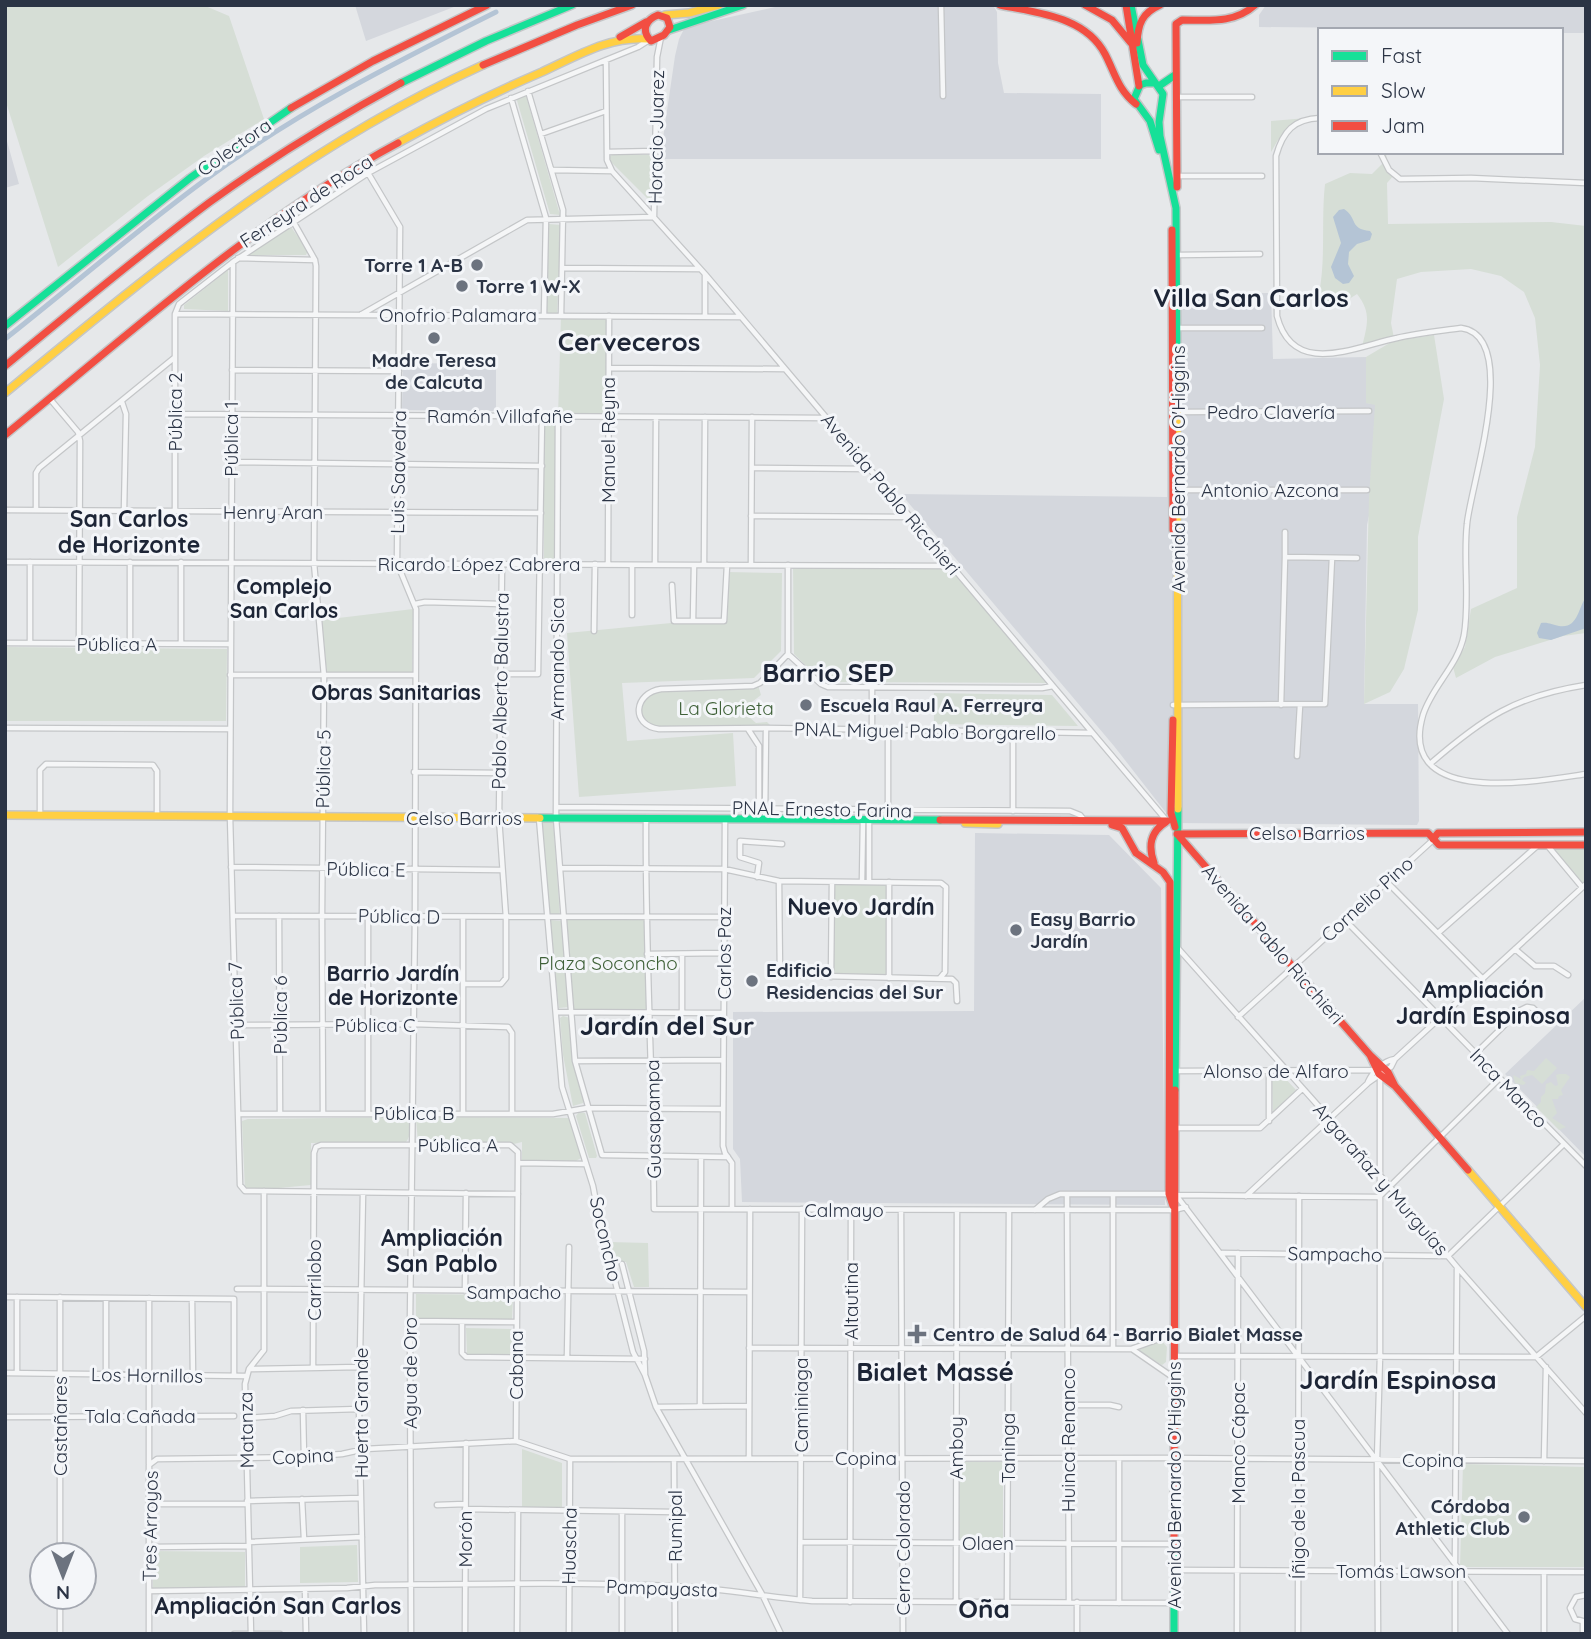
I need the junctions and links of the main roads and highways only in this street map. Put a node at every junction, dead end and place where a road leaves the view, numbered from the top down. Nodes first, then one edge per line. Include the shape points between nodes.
1 (487, 5) edge
2 (572, 5) edge
3 (632, 5) edge
4 (719, 5) edge
5 (743, 5) edge
6 (1000, 5) edge
7 (1016, 5) edge
8 (1085, 5) edge
9 (1126, 5) edge
10 (1131, 5) edge
11 (1160, 5) edge
12 (1255, 5) edge
13 (663, 15) junction
14 (1050, 17) junction
15 (647, 21) junction
16 (669, 30) junction
17 (650, 40) junction
18 (614, 41) junction
19 (1134, 43) junction
20 (1175, 75) junction
21 (1116, 85) junction
22 (1157, 85) junction
23 (1137, 88) junction
24 (1177, 100) junction
25 (1136, 104) junction
26 (1161, 104) junction
27 (1142, 110) junction
28 (1174, 176) junction
29 (1175, 255) junction
30 (5, 326) edge
31 (5, 366) edge
32 (5, 393) edge
33 (5, 435) edge
34 (1175, 705) junction
35 (1171, 813) junction
36 (5, 815) edge
37 (922, 821) junction
38 (1142, 821) junction
39 (1167, 821) junction
40 (1586, 832) edge
41 (1177, 834) junction
42 (1128, 835) junction
43 (1433, 839) junction
44 (1586, 845) edge
45 (1177, 849) junction
46 (1157, 864) junction
47 (1169, 916) junction
48 (1175, 932) junction
49 (1172, 1194) junction
50 (1586, 1307) edge
51 (1174, 1634) edge

1 - 30 main road, Colectora via 365,64 251,134 136,219
2 - 31 main road via 412,77 284,152 183,222
3 - 32 main road via 479,67 345,137 198,237
4 - 13 main road
5 - 16 main road, Ferreyra de Roca
6 - 14 main road
7 - 14 main road
8 - 19 main road via 1116,21
9 - 19 main road
10 - 19 main road
11 - 19 main road via 1140,19
12 - 20 main road, Avenida Bernardo O'Higgins via 1237,18 1178,21
13 - 15 main road
13 - 16 main road
14 - 21 main road via 1074,24 1094,38 1107,57
15 - 17 main road via 645,31
15 - 18 main road
16 - 17 main road, Ferreyra de Roca
17 - 18 main road, Ferreyra de Roca
18 - 33 main road, Ferreyra de Roca via 481,99 330,181 183,287
19 - 22 main road
19 - 23 main road
20 - 22 main road
20 - 24 main road, Avenida Bernardo O'Higgins
21 - 23 main road
21 - 25 main road
22 - 23 main road via 1147,82
22 - 26 main road via 1163,94
23 - 25 main road
24 - 26 main road
24 - 28 main road, Avenida Bernardo O'Higgins
25 - 27 main road
26 - 27 main road via 1153,111
26 - 28 main road via 1160,133
27 - 29 main road, Avenida Bernardo O'Higgins via 1152,127 1167,179
28 - 29 main road, Avenida Bernardo O'Higgins
29 - 34 main road, Avenida Bernardo O'Higgins
34 - 35 main road, Avenida Bernardo O'Higgins
34 - 41 main road, Avenida Bernardo O'Higgins
35 - 39 main road, Avenida Bernardo O'Higgins
35 - 41 main road, Avenida Bernardo O'Higgins
36 - 37 main road, Celso Barrios
37 - 38 main road, Celso Barrios
37 - 42 main road, Celso Barrios via 1117,825
38 - 39 main road, Celso Barrios
38 - 42 main road via 1132,826
39 - 41 main road
39 - 46 main road via 1150,839
40 - 43 main road, Celso Barrios via 1438,833
41 - 43 main road, Celso Barrios via 1428,832
41 - 45 main road, Avenida Bernardo O'Higgins
41 - 50 main road, Avenida Pablo Ricchieri
42 - 46 main road via 1137,853
43 - 44 main road, Celso Barrios via 1439,845
45 - 46 main road via 1172,863
45 - 48 main road, Avenida Bernardo O'Higgins
46 - 47 main road, Avenida Bernardo O'Higgins via 1170,882
47 - 48 main road
47 - 49 main road, Avenida Bernardo O'Higgins
48 - 49 main road, Avenida Bernardo O'Higgins
49 - 51 main road, Avenida Bernardo O'Higgins

